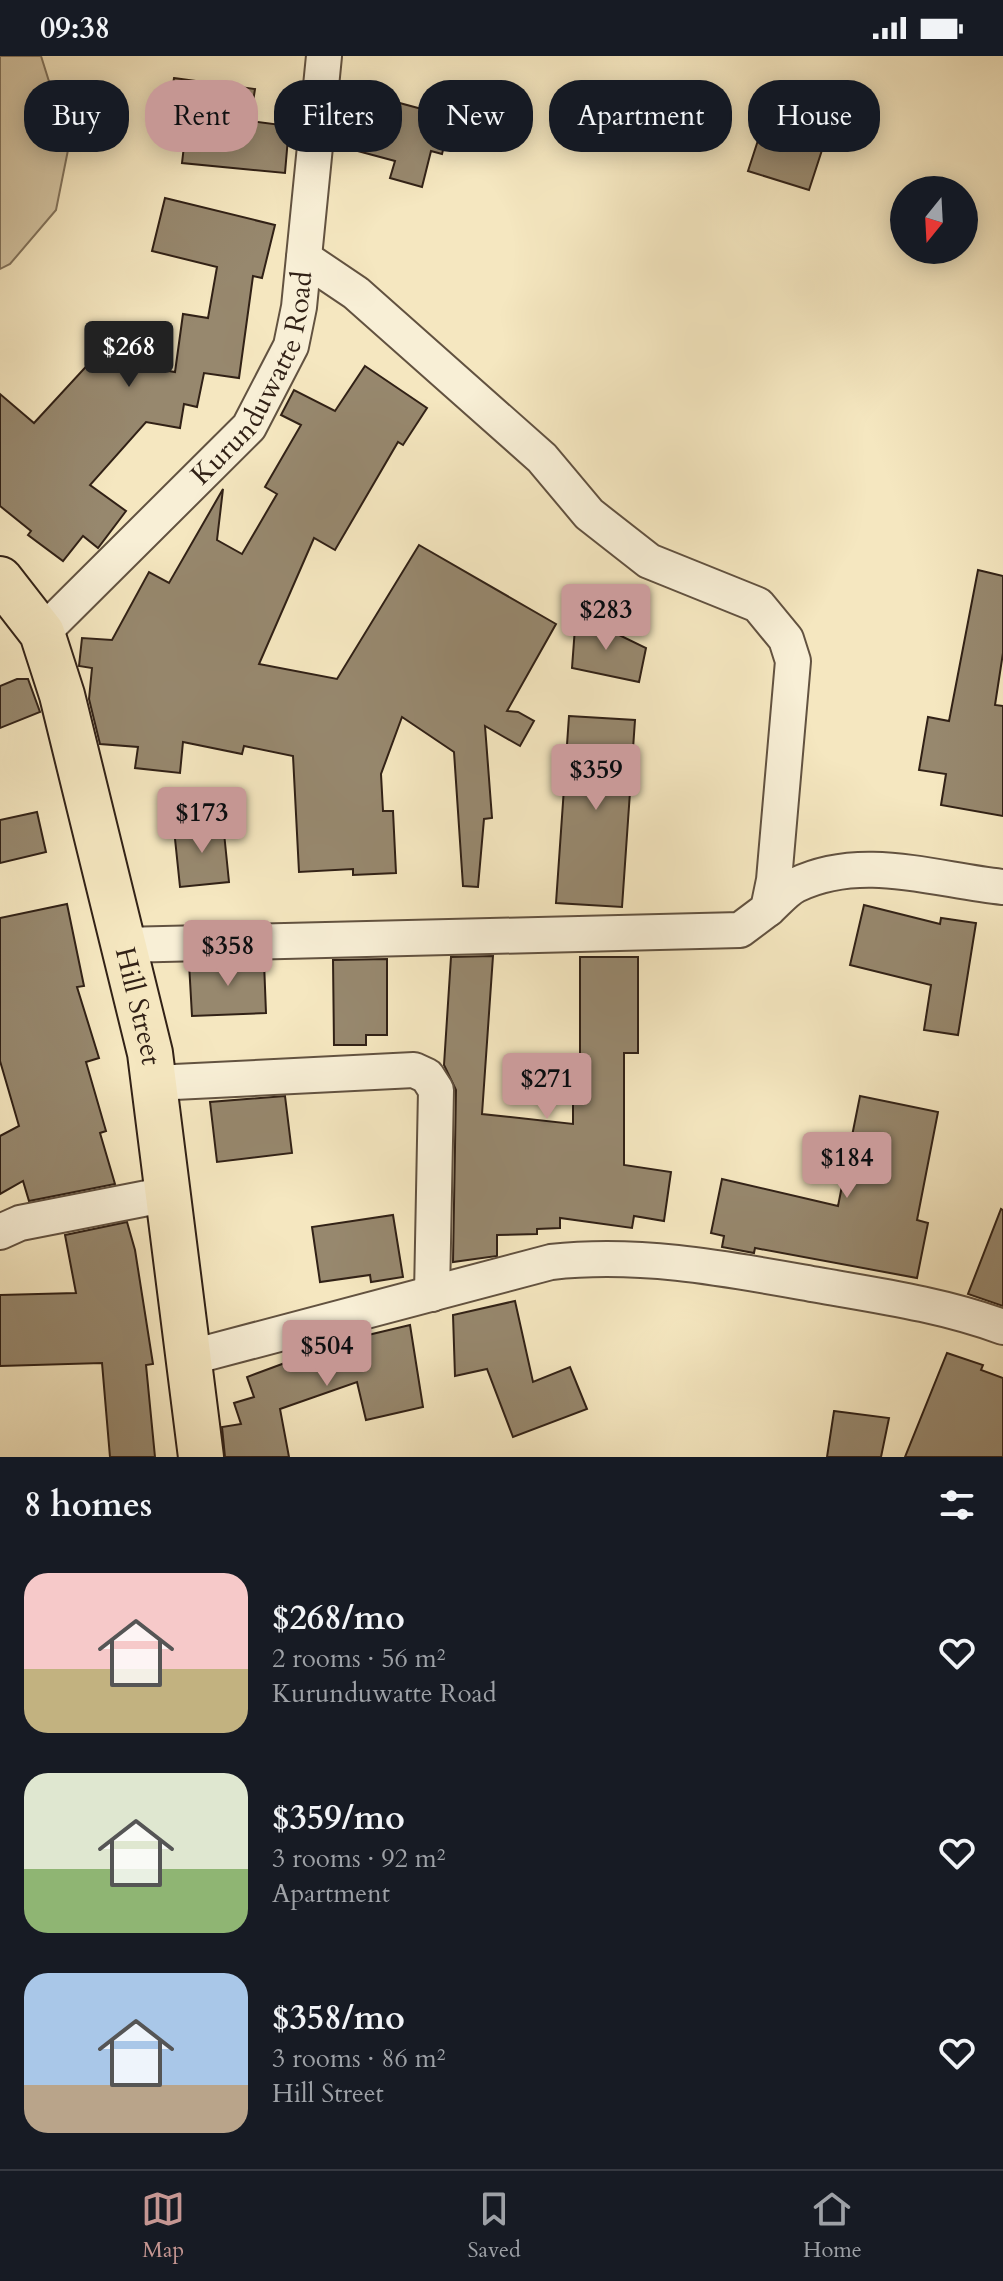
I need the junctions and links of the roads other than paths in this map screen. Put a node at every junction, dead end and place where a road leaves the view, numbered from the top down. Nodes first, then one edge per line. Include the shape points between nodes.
1 (324, 56) edge
2 (304, 258) junction
3 (0, 579) edge
4 (42, 633) junction
5 (1003, 887) edge
6 (768, 909) junction
7 (122, 945) junction
8 (154, 1083) junction
9 (168, 1194) junction
10 (0, 1232) edge
11 (432, 1294) junction
12 (1003, 1327) edge
13 (188, 1358) junction
14 (201, 1457) edge

1 - 2 street, Kurunduwatte Road
2 - 4 street, Kurunduwatte Road via 291,346 249,427
2 - 6 street via 356,293 542,458 589,514 649,561 758,605 786,639 793,661
3 - 4 main road, Hill Street
4 - 7 main road, Hill Street
5 - 6 street via 895,869 835,872 794,886
6 - 7 street via 740,930
7 - 8 main road, Hill Street
8 - 9 main road, Hill Street
8 - 11 street via 414,1070 427,1076 436,1090
9 - 10 street via 20,1223
9 - 13 main road, Hill Street
11 - 12 street via 551,1262 639,1258 953,1308
11 - 13 street
13 - 14 main road, Hill Street

